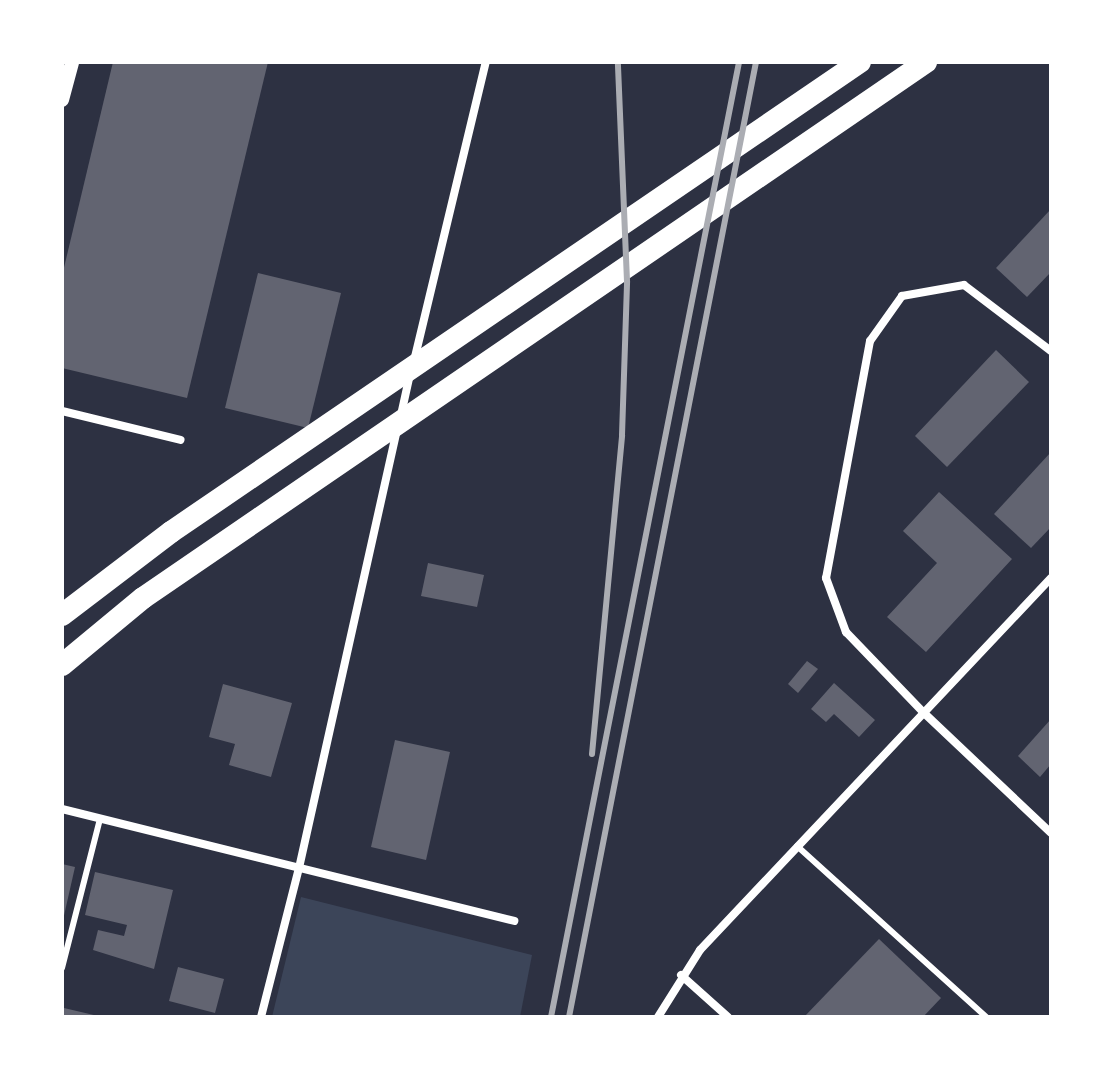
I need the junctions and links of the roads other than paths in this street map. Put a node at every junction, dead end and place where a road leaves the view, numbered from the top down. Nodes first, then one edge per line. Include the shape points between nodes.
1 (72, 62) edge
2 (486, 62) edge
3 (860, 62) edge
4 (926, 62) edge
5 (62, 100) edge
6 (1051, 351) edge
7 (62, 411) edge
8 (181, 440) dead end
9 (1051, 578) edge
10 (62, 615) edge
11 (62, 665) edge
12 (923, 712) junction
13 (62, 809) edge
14 (100, 819) junction
15 (1051, 833) edge
16 (797, 846) junction
17 (299, 868) junction
18 (514, 921) dead end
19 (62, 968) edge
20 (681, 975) junction
21 (261, 1017) edge
22 (658, 1017) edge
23 (728, 1017) edge
24 (986, 1017) edge

1 - 5 street
2 - 17 street via 392,449
3 - 10 highway via 159,541
4 - 11 highway via 133,606
6 - 12 street via 964,285 902,296 870,341 826,578 846,632
7 - 8 street
9 - 12 street
12 - 15 street
12 - 16 street
13 - 14 street
14 - 17 street
14 - 19 lane
16 - 20 street
16 - 24 lane
17 - 18 street
17 - 21 street
20 - 22 street
20 - 23 street

